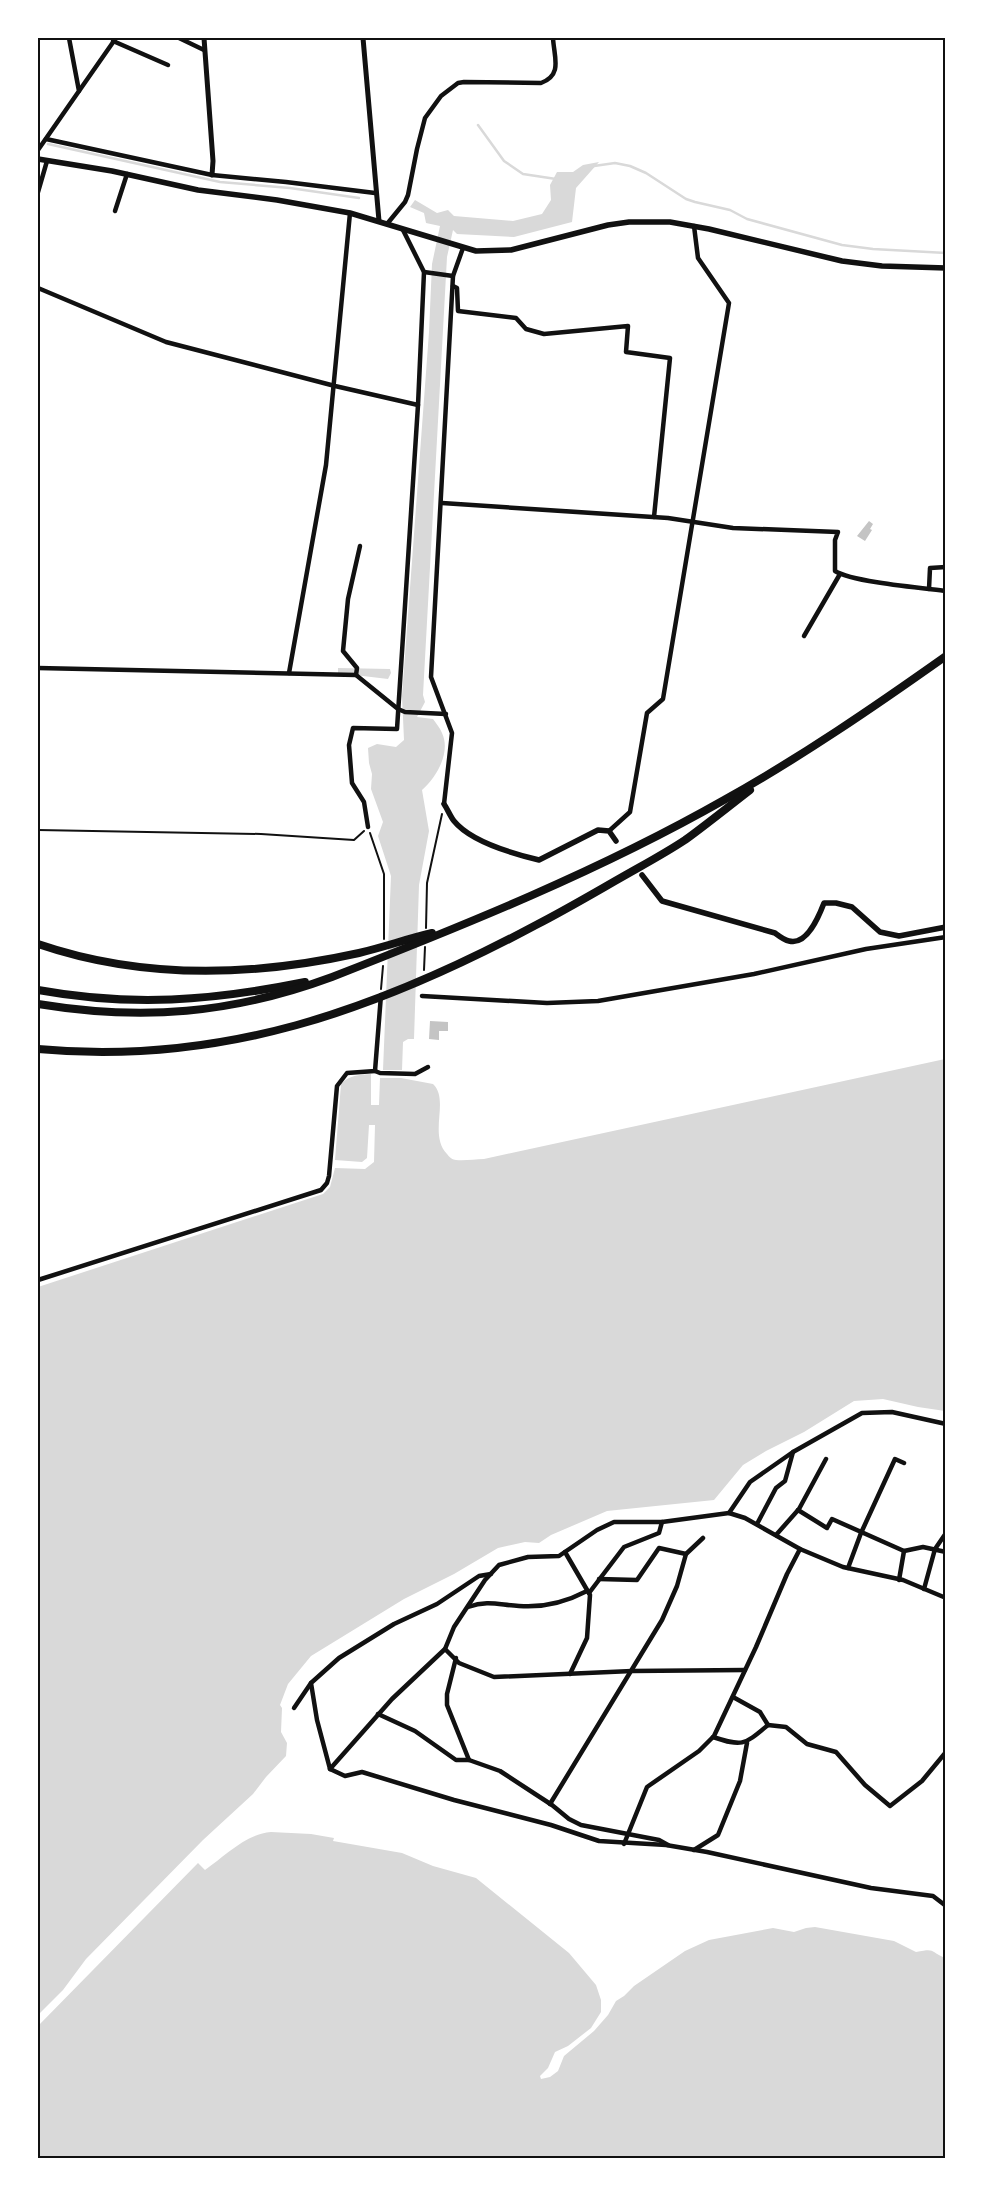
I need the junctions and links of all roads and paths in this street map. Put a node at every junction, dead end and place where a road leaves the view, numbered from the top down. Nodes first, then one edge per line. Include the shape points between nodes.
1 (69, 38) edge
2 (179, 38) edge
3 (204, 38) edge
4 (363, 38) edge
5 (553, 38) edge
6 (115, 40) edge
7 (204, 50) junction
8 (168, 65) dead end
9 (79, 92) junction
10 (46, 139) junction
11 (38, 150) edge
12 (38, 159) edge
13 (47, 160) junction
14 (127, 174) junction
15 (212, 175) junction
16 (38, 192) edge
17 (375, 194) junction
18 (115, 211) dead end
19 (350, 213) junction
20 (379, 221) junction
21 (387, 224) junction
22 (694, 226) junction
23 (403, 230) junction
24 (463, 248) junction
25 (946, 268) edge
26 (426, 272) junction
27 (451, 276) junction
28 (453, 286) junction
29 (38, 288) edge
30 (335, 386) junction
31 (418, 404) junction
32 (442, 503) junction
33 (654, 517) junction
34 (694, 521) junction
35 (360, 546) dead end
36 (946, 567) edge
37 (840, 574) junction
38 (929, 589) junction
39 (946, 591) edge
40 (804, 636) dead end
41 (946, 656) edge
42 (38, 668) edge
43 (289, 673) junction
44 (356, 675) junction
45 (398, 709) junction
46 (444, 714) junction
47 (777, 769) junction
48 (444, 804) junction
49 (368, 827) junction
50 (38, 830) edge
51 (609, 832) junction
52 (616, 841) dead end
53 (642, 875) dead end
54 (946, 927) edge
55 (426, 928) dead end
56 (454, 928) junction
57 (946, 938) edge
58 (38, 944) edge
59 (384, 946) dead end
60 (425, 946) dead end
61 (383, 965) dead end
62 (424, 971) dead end
63 (332, 977) junction
64 (38, 990) edge
65 (381, 994) joint
66 (422, 996) dead end
67 (38, 1004) edge
68 (38, 1049) edge
69 (428, 1068) dead end
70 (378, 1072) junction
71 (38, 1280) edge
72 (946, 1424) edge
73 (793, 1452) junction
74 (826, 1459) dead end
75 (904, 1463) dead end
76 (798, 1510) junction
77 (729, 1514) junction
78 (662, 1522) junction
79 (757, 1524) junction
80 (861, 1533) junction
81 (946, 1533) edge
82 (776, 1535) junction
83 (702, 1538) dead end
84 (800, 1549) junction
85 (935, 1549) junction
86 (904, 1551) junction
87 (565, 1552) junction
88 (946, 1552) edge
89 (686, 1554) junction
90 (848, 1568) junction
91 (491, 1574) junction
92 (599, 1579) junction
93 (899, 1580) junction
94 (924, 1589) junction
95 (588, 1592) junction
96 (946, 1598) edge
97 (468, 1607) junction
98 (445, 1649) junction
99 (456, 1658) junction
100 (745, 1670) junction
101 (632, 1672) junction
102 (570, 1674) junction
103 (311, 1683) junction
104 (733, 1697) junction
105 (294, 1708) dead end
106 (378, 1714) junction
107 (768, 1725) junction
108 (713, 1737) junction
109 (746, 1743) junction
110 (946, 1752) edge
111 (469, 1760) junction
112 (330, 1769) junction
113 (550, 1804) junction
114 (627, 1835) junction
115 (624, 1844) junction
116 (669, 1846) junction
117 (694, 1850) junction
118 (946, 1906) edge

1 - 9 street
2 - 7 street
3 - 7 street
4 - 17 street
5 - 21 street via 555,72 551,79 540,83 464,82 441,96 424,124 405,202
6 - 8 street
6 - 9 street
7 - 15 street
9 - 10 street
10 - 11 street
10 - 15 street
12 - 13 main road
13 - 14 main road
13 - 16 street
14 - 18 street
14 - 19 main road via 198,190
15 - 17 street
17 - 20 street
19 - 20 main road
19 - 30 street
20 - 21 main road
21 - 23 main road
22 - 24 main road via 670,222 629,222 502,251 476,252
22 - 25 main road via 842,261
22 - 34 street via 698,258 729,303
23 - 24 main road
23 - 26 street
24 - 27 street
26 - 27 street
26 - 31 street
27 - 28 street
28 - 32 street
28 - 33 street via 457,288 458,311 516,318 526,329 544,334 628,326 626,352 670,358
29 - 30 street via 166,342
30 - 31 street
30 - 43 street via 326,465
31 - 45 street
32 - 33 street
32 - 46 street via 431,677
33 - 34 street
34 - 37 street via 733,528 838,532 835,571
34 - 51 street via 663,699 648,713 630,812
35 - 44 street via 348,599 343,651 357,668
36 - 38 street via 930,568
37 - 38 street
37 - 40 street
38 - 39 street
41 - 47 highway
42 - 43 street
43 - 44 street
44 - 45 street
45 - 46 street
45 - 49 street via 397,729 353,728 349,744 352,783 364,802
46 - 48 street via 452,733
47 - 56 highway via 675,827 578,875
47 - 68 highway via 684,840 564,910 500,944 364,1005 295,1027 195,1046 130,1052
48 - 51 main road via 455,822 468,834 539,860 598,830
48 - 55 path via 428,883
49 - 50 path via 354,840 261,834
49 - 59 path via 384,874
51 - 52 main road
53 - 54 main road via 662,901 775,933 786,941 802,939 815,924 824,903 852,907 880,932 899,936
56 - 58 highway via 360,952 264,969 187,972 116,965
56 - 63 highway
57 - 66 street via 866,949 754,974 598,1001 547,1003
60 - 62 path
61 - 65 path
63 - 64 highway via 262,991 162,1001 96,999
63 - 67 highway via 245,1003 187,1012 106,1013
65 - 70 street
69 - 70 street via 415,1074
70 - 71 street via 353,1071 340,1079 329,1176 321,1190
72 - 73 street via 892,1412 862,1412
73 - 77 street via 750,1482
73 - 79 street via 785,1481 776,1488
74 - 76 street
75 - 80 street via 895,1459
76 - 80 street via 827,1528 832,1519
76 - 82 street
77 - 78 street
77 - 79 street
78 - 87 street via 614,1522
78 - 92 street via 659,1533 624,1547
79 - 82 street
80 - 86 street
80 - 90 street
81 - 85 street
82 - 84 street
83 - 89 street
84 - 90 street
84 - 100 street
85 - 86 street via 923,1547
85 - 88 street
85 - 94 street
86 - 93 street
87 - 91 street via 559,1556 528,1558 499,1565
87 - 95 street
89 - 92 street via 659,1548 637,1580
89 - 101 street via 662,1620
90 - 93 street
91 - 97 street
91 - 103 street via 479,1576 437,1604 394,1624 339,1658
92 - 95 street
93 - 94 street
94 - 96 street
95 - 97 street via 552,1604 534,1606 482,1602
95 - 102 street via 587,1638
97 - 98 street via 454,1627
98 - 99 street
98 - 106 street
99 - 102 street via 460,1664 494,1677
99 - 111 street via 447,1705
100 - 101 street
100 - 104 street
101 - 102 street
101 - 113 street
103 - 105 street
103 - 112 street via 316,1720
104 - 107 street via 760,1712
104 - 108 street
106 - 111 street via 415,1731 456,1760
106 - 112 street
107 - 109 street
107 - 110 street via 786,1727 807,1744 836,1752 865,1785 890,1806 922,1780
108 - 109 street via 732,1743
108 - 114 street via 699,1751 647,1787
109 - 117 street via 740,1781 718,1835
111 - 113 street via 500,1771
112 - 115 street via 346,1776 362,1772 599,1841
113 - 114 street via 581,1825
114 - 115 street
114 - 116 street via 659,1840
115 - 116 street
116 - 117 street
117 - 118 street via 871,1888 933,1896

